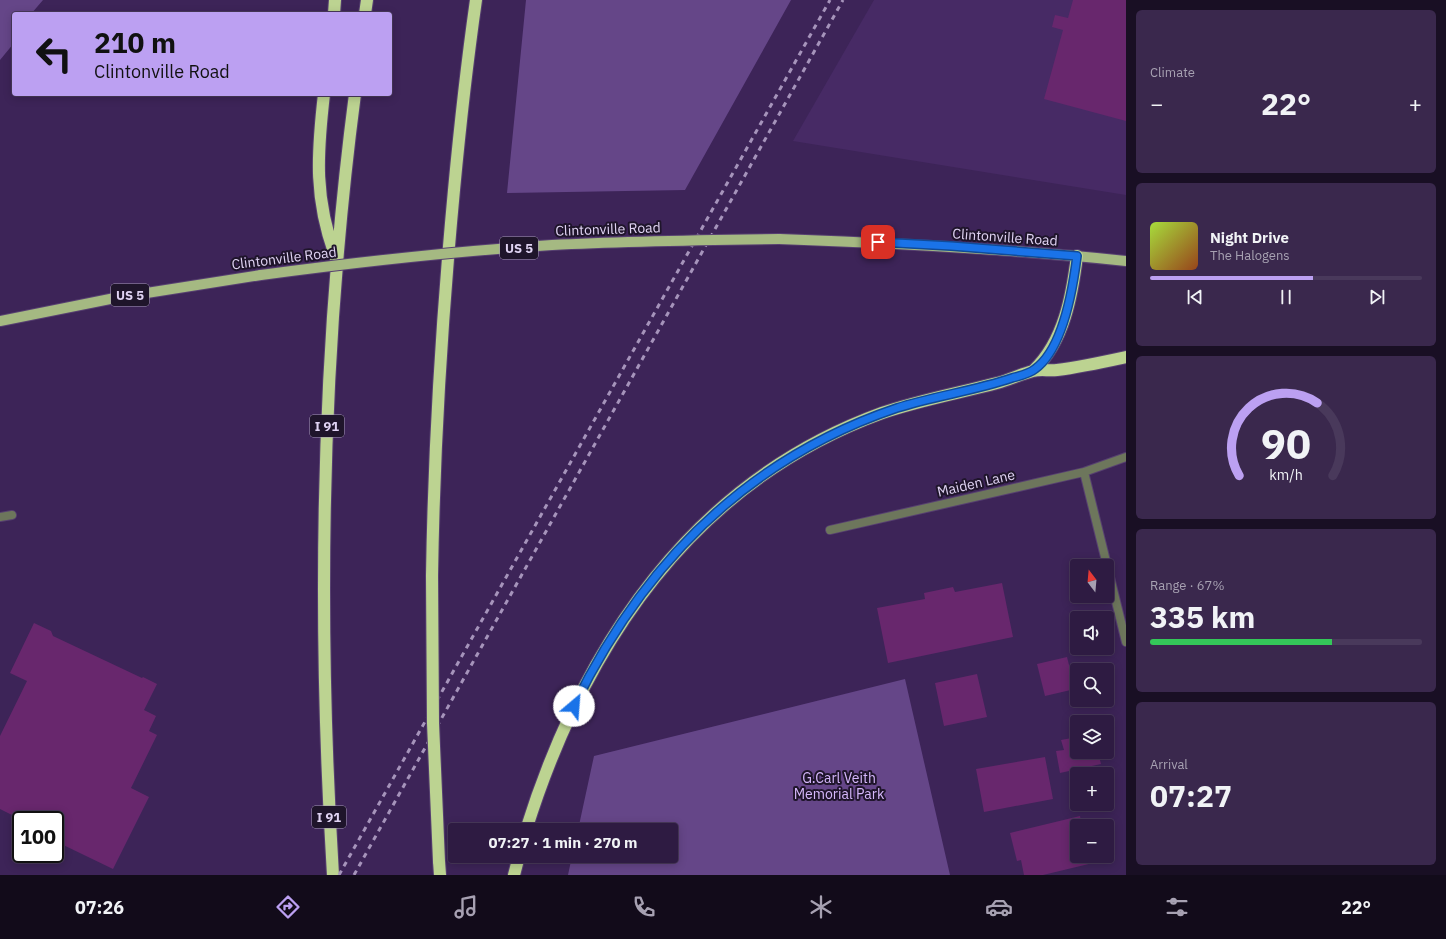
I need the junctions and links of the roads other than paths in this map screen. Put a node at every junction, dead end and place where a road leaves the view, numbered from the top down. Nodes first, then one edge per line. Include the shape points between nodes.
1 (335, 0) edge
2 (367, 0) edge
3 (476, 0) edge
4 (334, 12) edge
5 (365, 12) edge
6 (324, 96) edge
7 (354, 96) edge
8 (1077, 256) junction
9 (337, 262) junction
10 (1126, 262) edge
11 (0, 320) edge
12 (1126, 357) edge
13 (1034, 370) junction
14 (1126, 457) edge
15 (1084, 472) junction
16 (12, 515) dead end
17 (0, 517) edge
18 (830, 530) dead end
19 (1126, 642) edge
20 (528, 823) edge
21 (517, 863) edge
22 (333, 875) edge
23 (440, 875) edge
24 (514, 875) edge

1 - 4 highway
2 - 5 highway
3 - 23 highway, bridge via 460,130 443,316 436,432 432,576 433,723
6 - 9 highway via 319,142 320,201
7 - 9 highway, I 91
8 - 10 main road, Clintonville Road / US 5
8 - 11 main road, Clintonville Road / US 5, bridge via 892,243 778,239 552,245 393,259 261,275 115,298
8 - 13 highway via 1062,324 1050,351
9 - 22 highway, I 91 via 328,401 323,638
12 - 13 highway via 1076,367
13 - 20 highway via 999,382 929,398 853,425 774,469 748,486 707,520 649,584 595,666 556,746
14 - 15 street, Maiden Lane
15 - 18 street, Maiden Lane
15 - 19 street
16 - 17 street
21 - 24 highway

